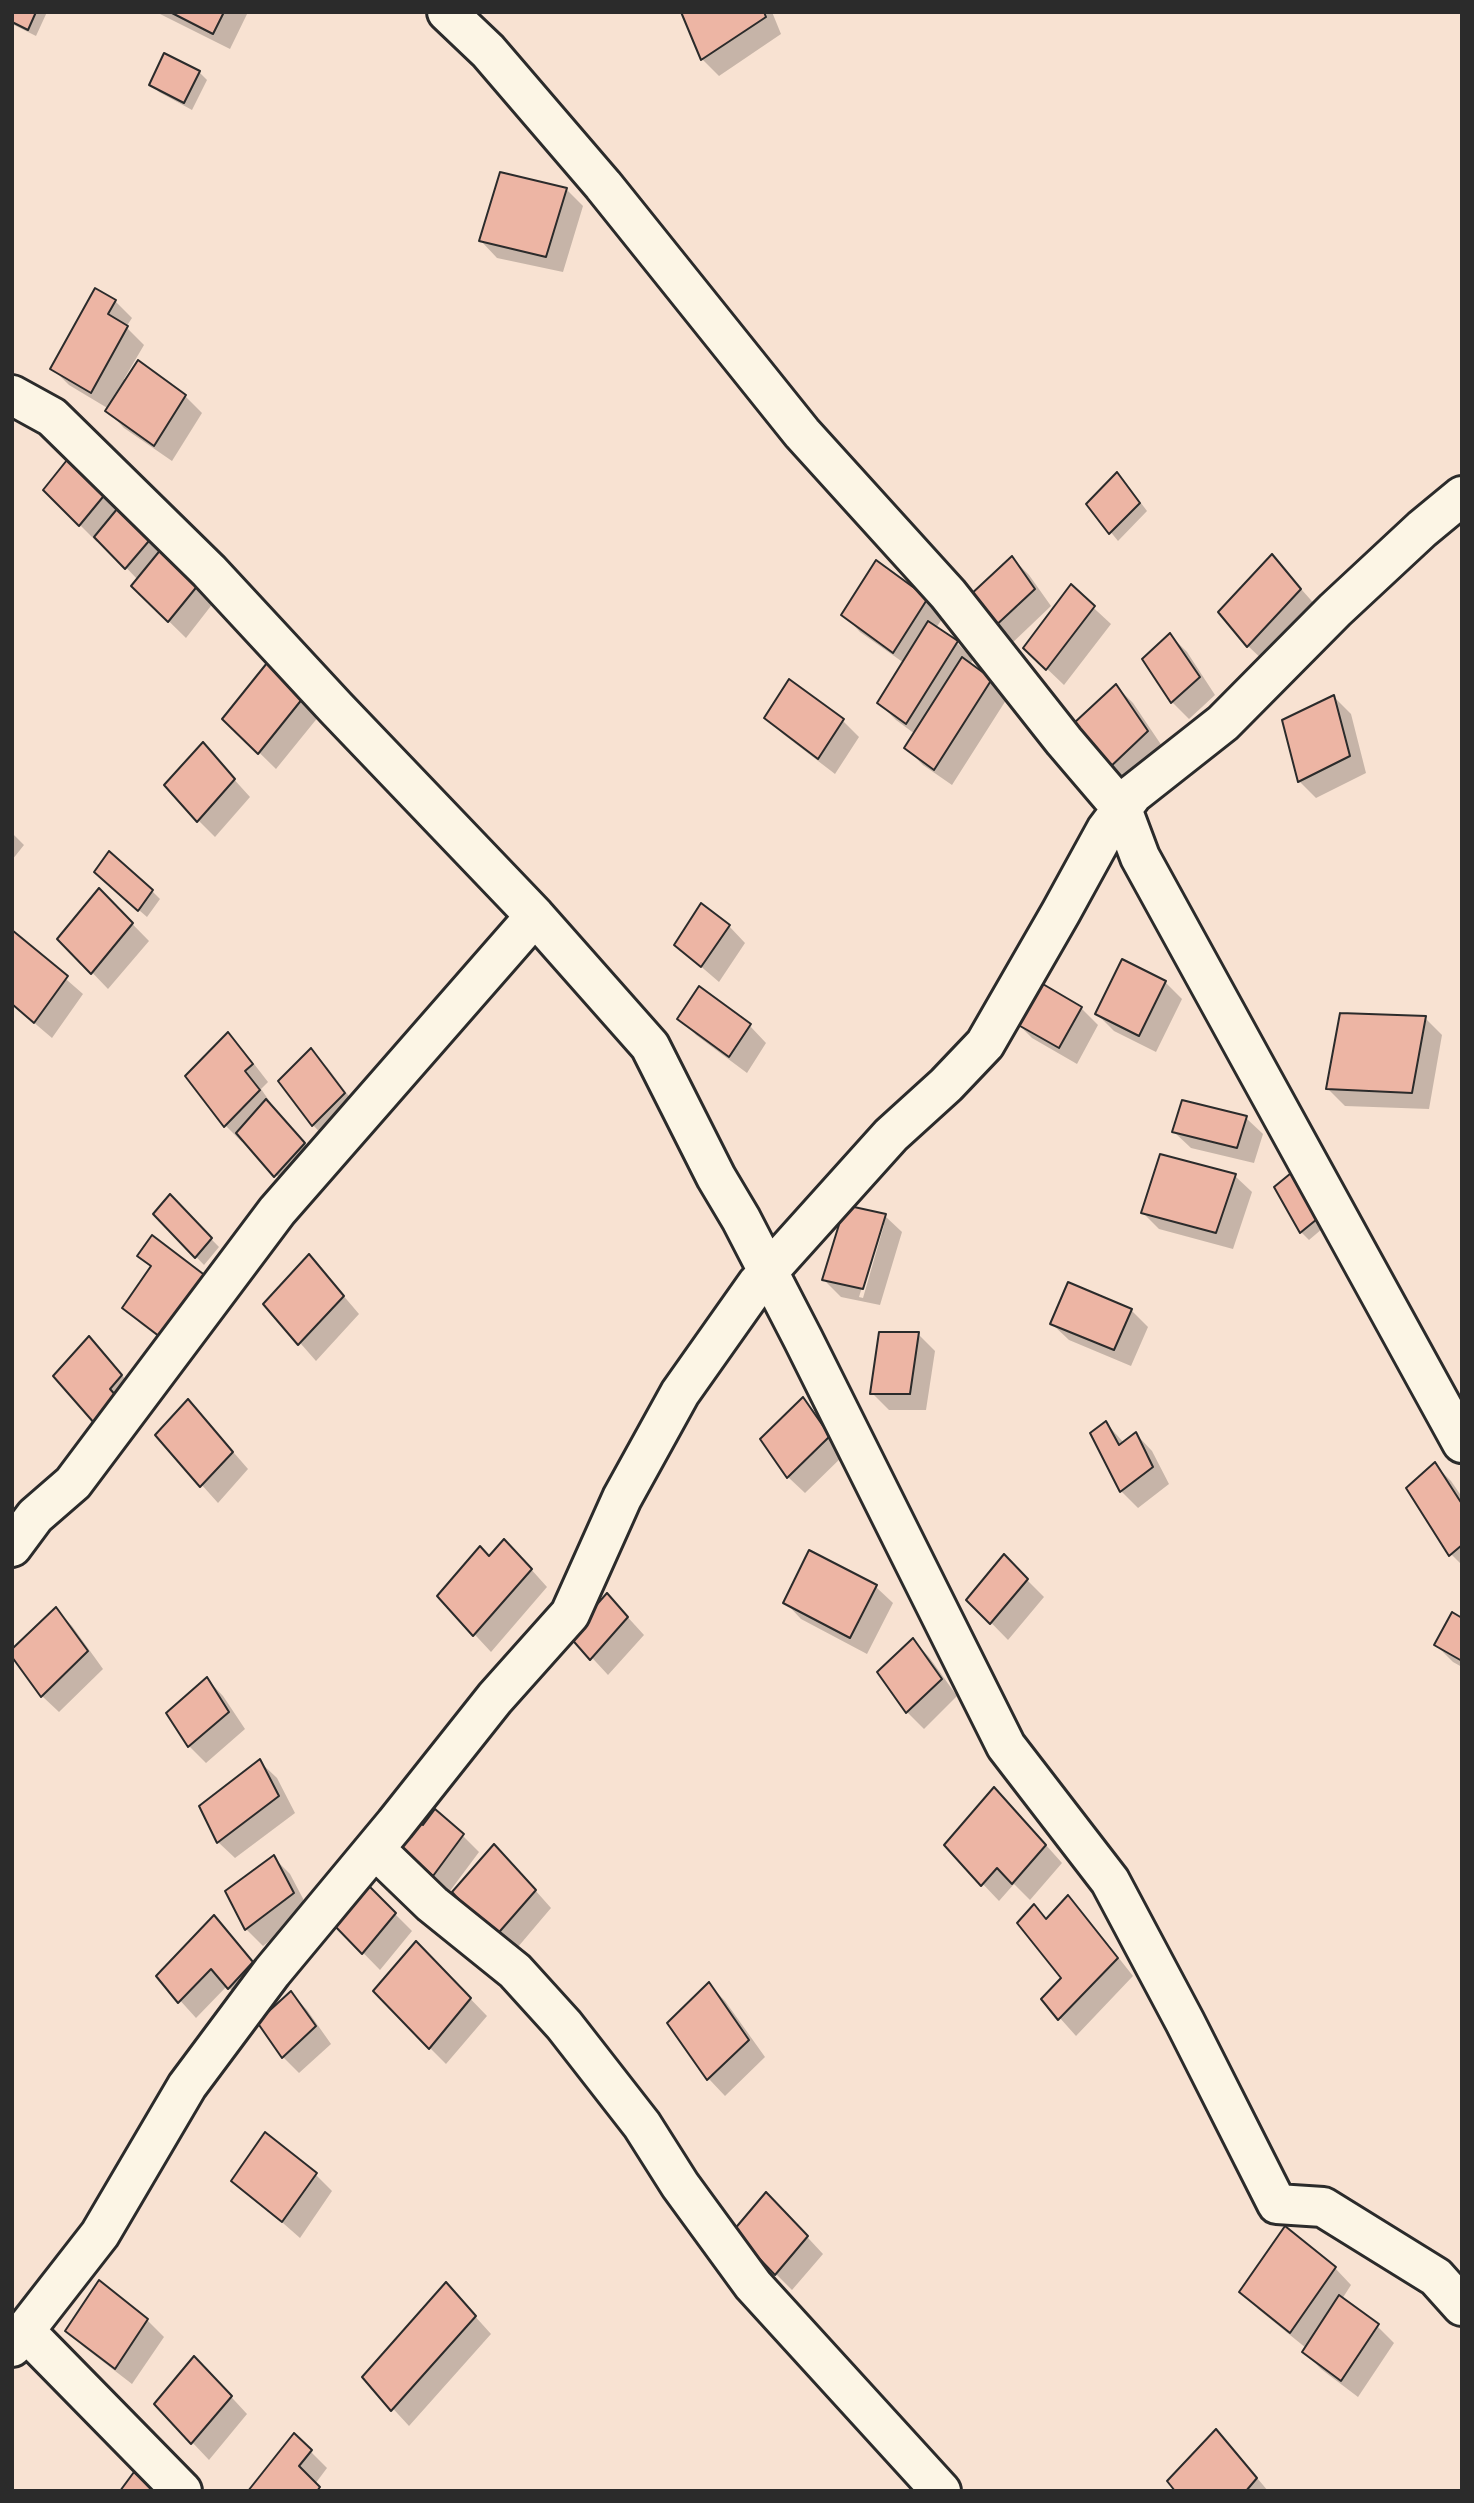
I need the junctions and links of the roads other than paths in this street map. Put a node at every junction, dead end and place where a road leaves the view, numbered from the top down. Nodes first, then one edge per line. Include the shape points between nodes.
1 (447, 12) edge
2 (12, 395) edge
3 (1462, 496) edge
4 (1122, 809) junction
5 (536, 916) junction
6 (767, 1273) junction
7 (1462, 1443) edge
8 (12, 1547) edge
9 (374, 1849) junction
10 (1462, 2306) edge
11 (18, 2339) edge
12 (182, 2491) edge
13 (941, 2491) edge

1 - 4 street via 488,51 603,185 802,433 948,594
2 - 5 street via 52,416 209,571
3 - 4 street via 1335,610 1223,723 1133,794
4 - 6 street via 985,1044 891,1135
4 - 7 street via 1140,857
5 - 6 street via 650,1046
5 - 8 street via 277,1211 74,1483 35,1516
6 - 9 street via 680,1393 622,1498 570,1614 495,1698
6 - 10 street via 1006,1745 1110,1881 1277,2204 1323,2207 1436,2277
9 - 11 street via 272,1972 187,2086 100,2234
9 - 13 street via 432,1904 515,1971 564,2025 642,2125 753,2285
11 - 12 street

